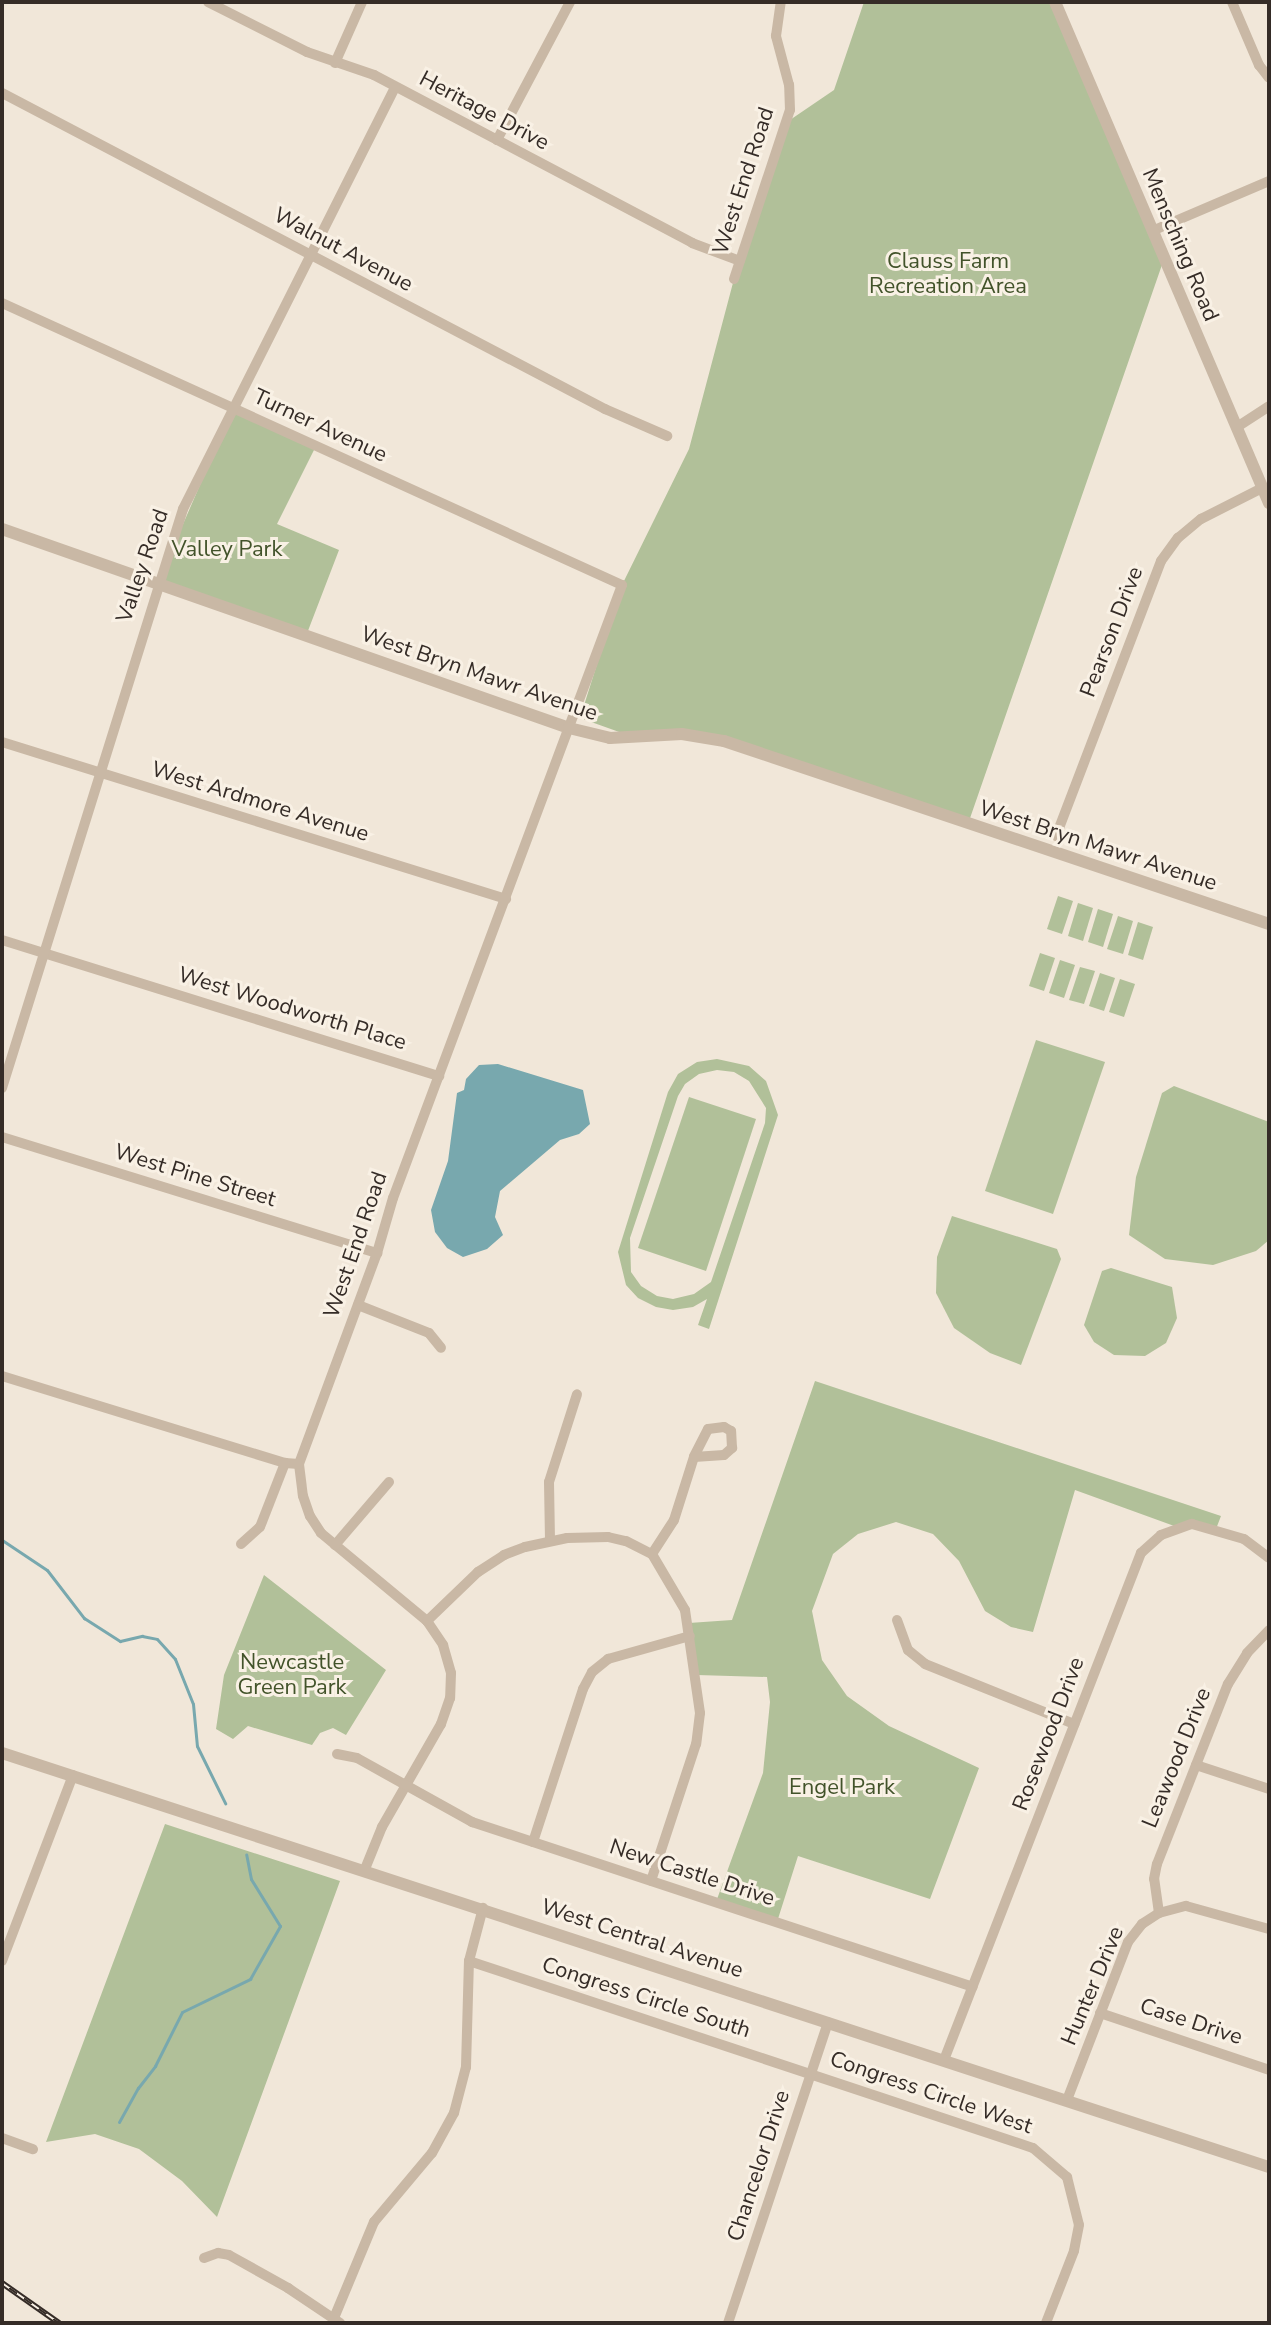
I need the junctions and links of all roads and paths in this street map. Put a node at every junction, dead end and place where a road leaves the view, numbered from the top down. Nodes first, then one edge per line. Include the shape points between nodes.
1 (208, 2) edge
2 (362, 2) edge
3 (570, 2) edge
4 (781, 2) edge
5 (1055, 2) edge
6 (1232, 2) edge
7 (335, 63) junction
8 (1269, 78) edge
9 (395, 87) junction
10 (2, 93) edge
11 (497, 140) junction
12 (1269, 181) edge
13 (1152, 231) junction
14 (310, 255) junction
15 (740, 261) junction
16 (734, 279) dead end
17 (2, 303) edge
18 (1269, 406) edge
19 (233, 409) junction
20 (1237, 427) junction
21 (667, 436) dead end
22 (1262, 488) junction
23 (1269, 503) edge
24 (2, 529) edge
25 (157, 584) junction
26 (622, 585) joint
27 (569, 728) junction
28 (2, 742) edge
29 (99, 772) junction
30 (1056, 836) dead end
31 (506, 899) junction
32 (1269, 924) edge
33 (2, 940) edge
34 (44, 953) junction
35 (439, 1076) junction
36 (2, 1088) edge
37 (2, 1137) edge
38 (377, 1253) junction
39 (358, 1305) junction
40 (441, 1348) dead end
41 (2, 1376) edge
42 (577, 1394) dead end
43 (694, 1457) dead end
44 (285, 1463) junction
45 (299, 1464) junction
46 (389, 1482) dead end
47 (550, 1540) junction
48 (241, 1544) dead end
49 (335, 1545) junction
50 (1268, 1553) edge
51 (652, 1554) junction
52 (897, 1620) dead end
53 (427, 1621) junction
54 (1269, 1630) edge
55 (690, 1636) junction
56 (1074, 1724) junction
57 (2, 1753) edge
58 (337, 1754) dead end
59 (1196, 1765) junction
60 (73, 1775) junction
61 (405, 1786) junction
62 (1269, 1789) edge
63 (533, 1842) junction
64 (365, 1869) junction
65 (651, 1881) junction
66 (483, 1908) junction
67 (1159, 1913) junction
68 (1269, 1929) edge
69 (2, 1961) edge
70 (469, 1961) junction
71 (973, 1987) junction
72 (1100, 2013) junction
73 (828, 2022) junction
74 (944, 2060) junction
75 (1269, 2070) edge
76 (811, 2074) junction
77 (1067, 2100) junction
78 (2, 2138) edge
79 (33, 2149) dead end
80 (1269, 2167) edge
81 (204, 2258) dead end
82 (337, 2320) edge
83 (728, 2323) edge
84 (1046, 2323) edge

1 - 7 street, Heritage Drive
2 - 7 street
3 - 11 street
4 - 15 street, West End Road via 776,36 790,110
5 - 13 street, Mensching Road
6 - 8 street
7 - 9 street, Heritage Drive
9 - 11 street, Heritage Drive
9 - 14 street, Valley Road
10 - 14 street, Walnut Avenue
11 - 15 street, Heritage Drive via 692,243
12 - 13 street
13 - 20 street, Mensching Road
14 - 19 street, Valley Road
14 - 21 street, Walnut Avenue
15 - 16 street, West End Road
17 - 19 street, Turner Avenue
18 - 20 street
19 - 25 street, Valley Road via 183,509
19 - 26 street, Turner Avenue
20 - 22 street, Mensching Road
22 - 23 street, Mensching Road
22 - 30 street, Pearson Drive via 1201,519 1161,561
24 - 25 street, West Bryn Mawr Avenue
25 - 27 street, West Bryn Mawr Avenue
25 - 29 street, Valley Road
26 - 27 street, West End Road
27 - 31 street, West End Road
27 - 32 street, West Bryn Mawr Avenue via 610,738 682,734 724,741
28 - 29 street, West Ardmore Avenue
29 - 31 street, West Ardmore Avenue
29 - 34 street, Valley Road
31 - 35 street, West End Road
33 - 34 street, West Woodworth Place
34 - 35 street, West Woodworth Place
34 - 36 street, Valley Road
35 - 38 street, West End Road
37 - 38 street, West Pine Street
38 - 39 street, West End Road
39 - 40 street via 429,1333
39 - 45 street, West End Road
41 - 44 street
42 - 47 street via 549,1482
43 - 51 street via 674,1520
44 - 45 street
44 - 48 street via 260,1527
45 - 49 street, West End Road via 310,1516
46 - 49 street
47 - 51 street via 608,1537
47 - 53 street via 504,1555 478,1572
49 - 53 street, West End Road
50 - 56 street, Rosewood Drive via 1228,1533 1192,1524 1150,1543 1139,1558
51 - 55 street via 685,1610
52 - 56 street via 908,1650 925,1664
53 - 61 street, West End Road via 447,1656 451,1690 441,1724
54 - 59 street, Leawood Drive via 1228,1684
55 - 63 street via 608,1659 592,1672
55 - 65 street via 700,1725
56 - 71 street, Rosewood Drive
57 - 60 street, West Central Avenue
58 - 61 street, New Castle Drive via 357,1758
59 - 62 street
59 - 67 street, Leawood Drive via 1157,1864
60 - 64 street, West Central Avenue
60 - 69 street
61 - 63 street, New Castle Drive via 462,1817
61 - 64 street, West End Road
63 - 65 street, New Castle Drive
64 - 66 street, West Central Avenue
65 - 71 street, New Castle Drive
66 - 70 street
66 - 73 street, West Central Avenue
67 - 68 street via 1196,1906
67 - 72 street, Hunter Drive via 1128,1942
70 - 76 street, Congress Circle South
70 - 82 street via 467,2057 454,2113 432,2153 379,2213
71 - 74 street, Rosewood Drive
72 - 75 street, Case Drive
72 - 77 street, Hunter Drive
73 - 74 street, West Central Avenue
73 - 76 street, Chancelor Drive
74 - 77 street, West Central Avenue
76 - 83 street, Chancelor Drive
76 - 84 street, Congress Circle West via 1033,2148 1067,2177 1078,2208 1077,2238
77 - 80 street, West Central Avenue
78 - 79 street
81 - 82 street via 229,2255

